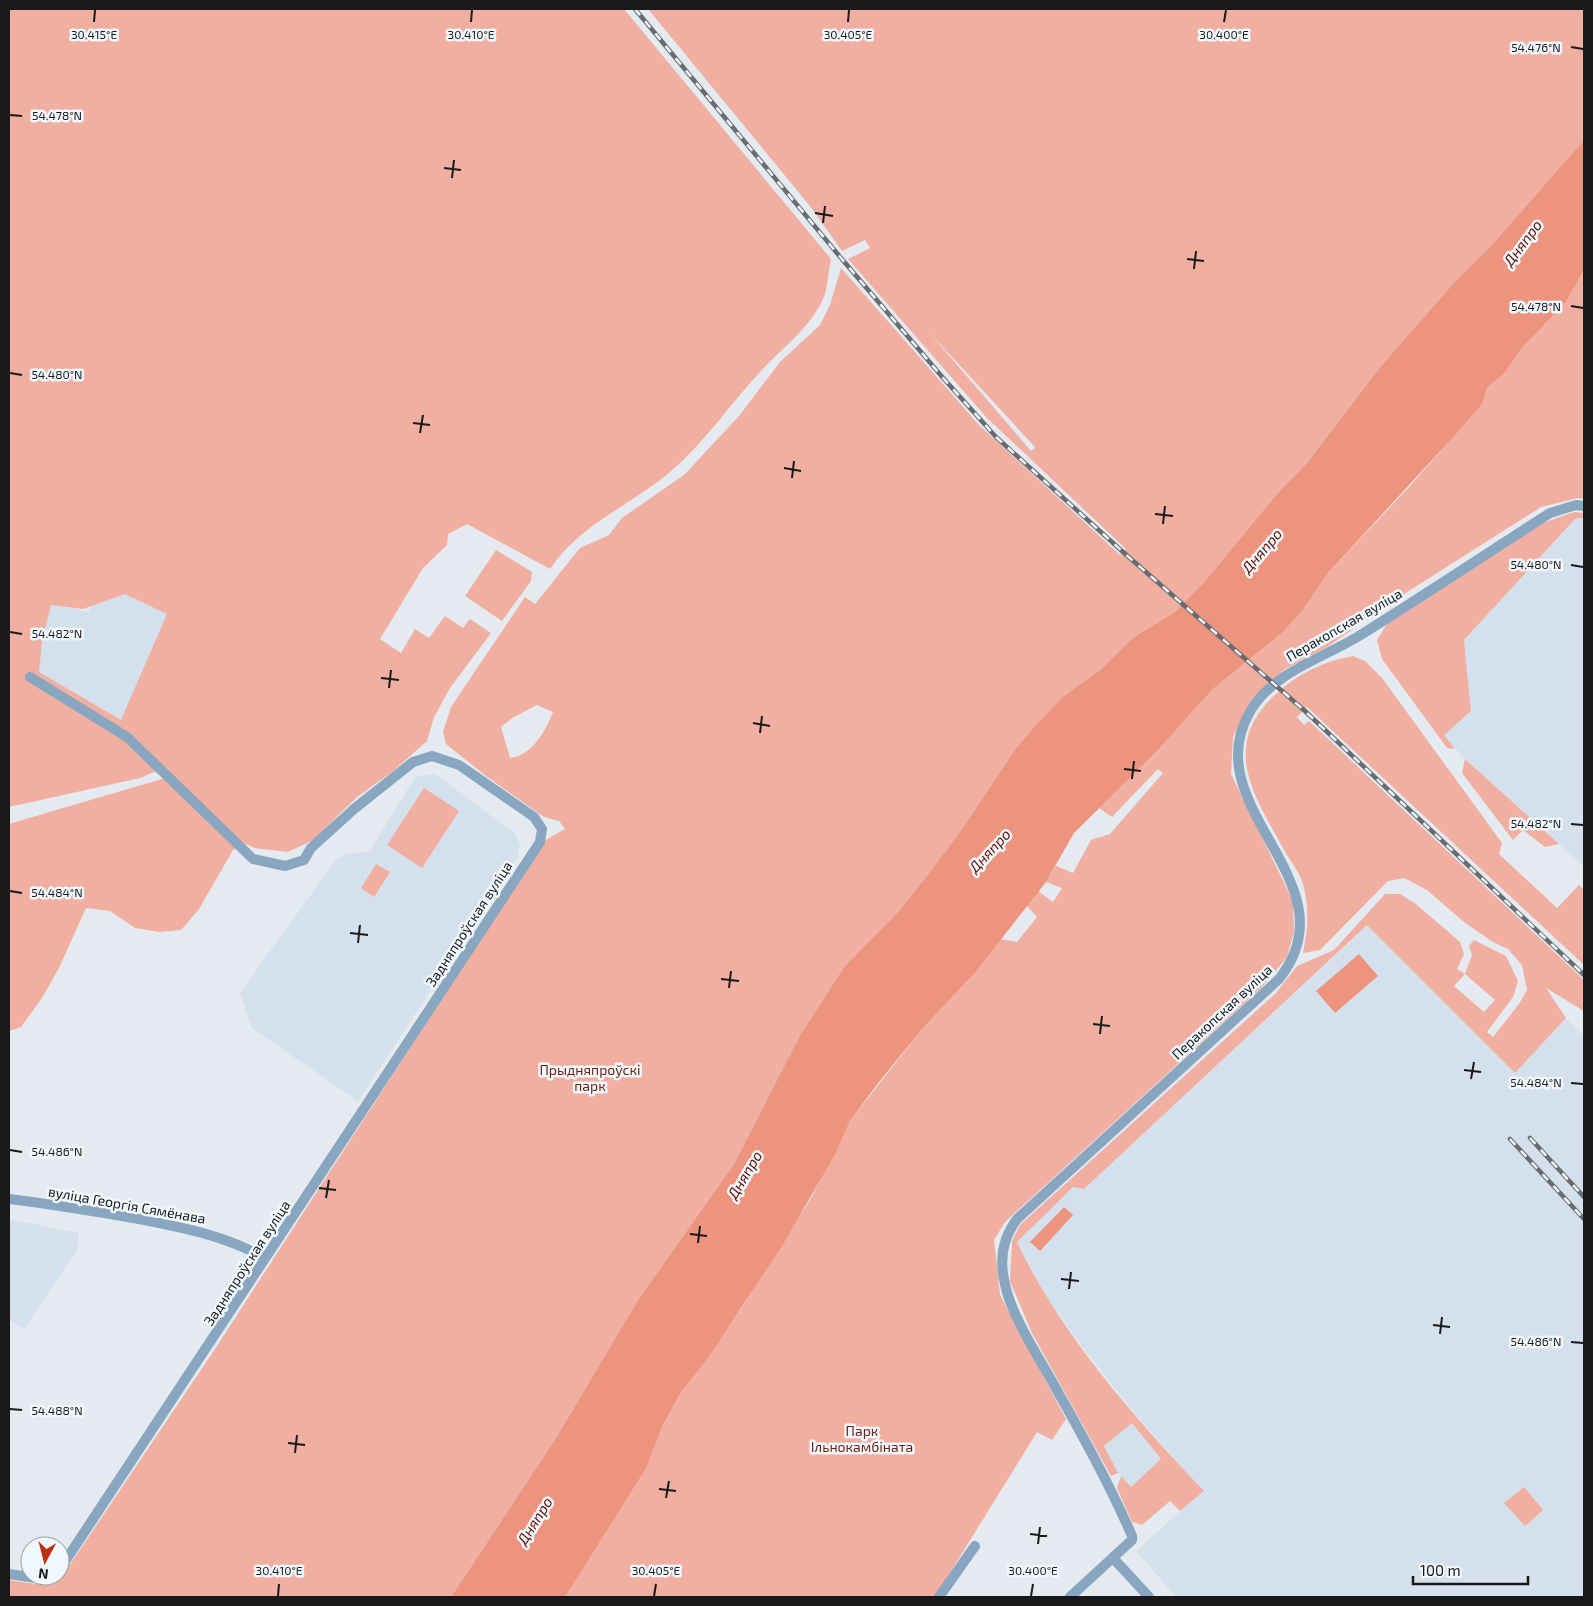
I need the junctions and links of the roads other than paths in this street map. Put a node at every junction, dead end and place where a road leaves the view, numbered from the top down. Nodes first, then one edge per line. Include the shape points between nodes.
1 (1584, 506) edge
2 (30, 677) dead end
3 (9, 1199) edge
4 (265, 1258) junction
5 (975, 1546) dead end
6 (70, 1554) edge
7 (1113, 1558) junction
8 (939, 1597) edge
9 (1070, 1597) edge
10 (1149, 1597) edge

1 - 7 street, Перакопская вуліца via 1576,505 1550,513 1358,636 1287,675 1263,694 1251,710 1240,738 1238,770 1250,804 1296,893 1300,927 1294,956 1279,979 1017,1220 1006,1237 1002,1272 1012,1305 1109,1485 1132,1536 1132,1540
2 - 4 street, Задняпроўская вуліца via 127,737 253,859 285,866 304,860 311,848 354,809 413,762 432,756 459,765 534,817 542,829 540,842
3 - 4 street, вуліца Георгія Сямёнава via 200,1230
4 - 6 street, Задняпроўская вуліца
5 - 8 street
7 - 9 street
7 - 10 street

